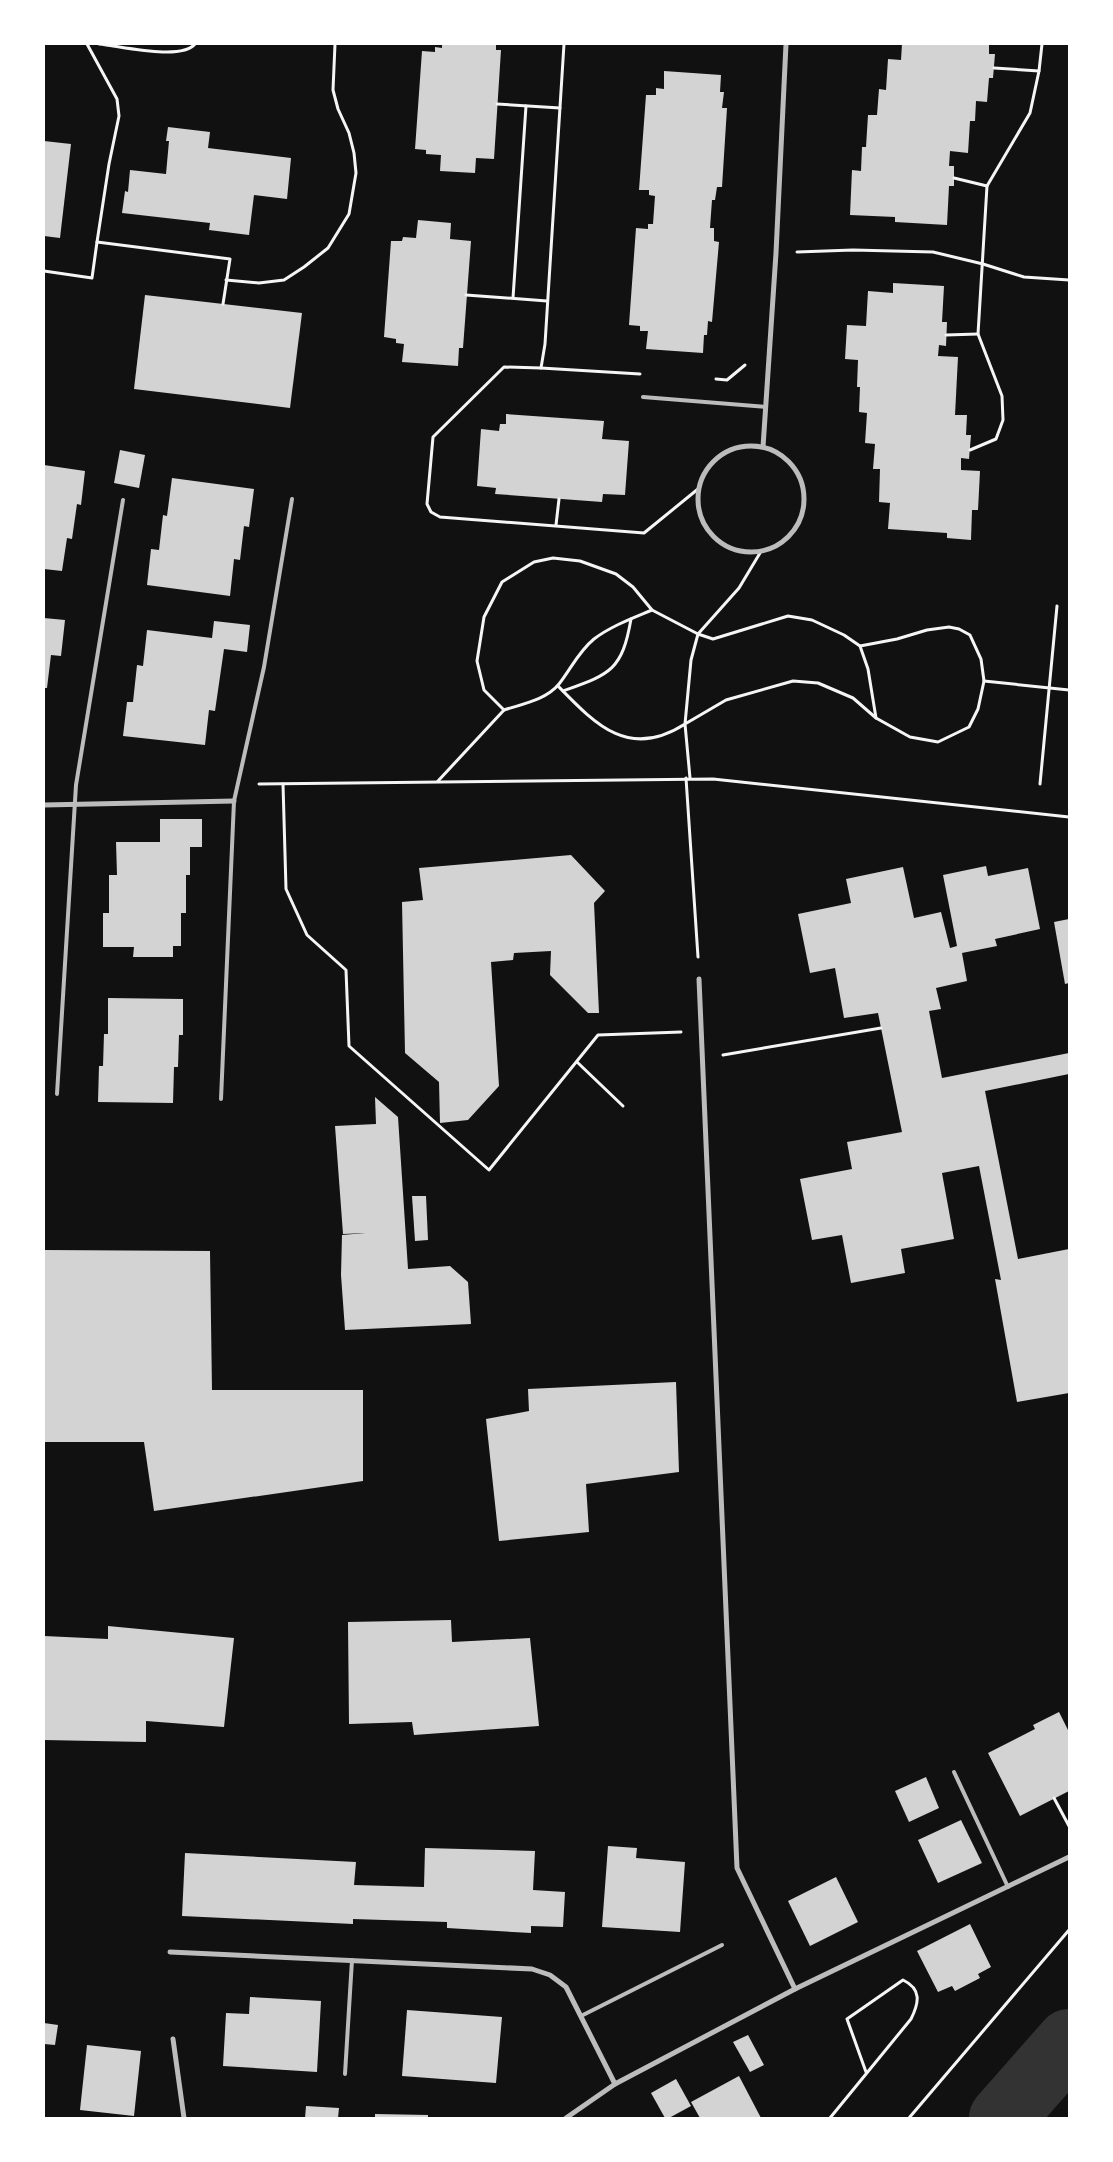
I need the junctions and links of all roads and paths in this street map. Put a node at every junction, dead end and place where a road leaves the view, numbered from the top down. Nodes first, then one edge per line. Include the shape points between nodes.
1 (87, 44) edge
2 (99, 44) edge
3 (195, 44) edge
4 (335, 44) edge
5 (564, 44) edge
6 (786, 44) edge
7 (1042, 44) edge
8 (994, 68) dead end
9 (1039, 71) junction
10 (497, 104) dead end
11 (526, 106) junction
12 (560, 108) junction
13 (954, 178) dead end
14 (988, 186) junction
15 (98, 242) junction
16 (776, 253) junction
17 (982, 264) junction
18 (44, 271) edge
19 (226, 280) junction
20 (1069, 280) edge
21 (466, 295) dead end
22 (513, 298) junction
23 (547, 301) junction
24 (223, 304) dead end
25 (978, 334) junction
26 (946, 336) dead end
27 (770, 347) junction
28 (541, 368) junction
29 (648, 375) dead end
30 (707, 378) dead end
31 (643, 397) dead end
32 (766, 407) junction
33 (763, 446) junction
34 (970, 450) dead end
35 (698, 490) junction
36 (292, 499) dead end
37 (559, 499) dead end
38 (123, 500) dead end
39 (556, 525) junction
40 (760, 553) junction
41 (1056, 606) dead end
42 (652, 610) junction
43 (631, 619) junction
44 (698, 634) junction
45 (860, 646) junction
46 (984, 680) junction
47 (558, 686) junction
48 (1048, 688) junction
49 (1069, 690) edge
50 (562, 691) junction
51 (504, 710) junction
52 (876, 718) junction
53 (685, 724) junction
54 (688, 778) junction
55 (238, 780) junction
56 (437, 782) junction
57 (283, 784) junction
58 (1040, 784) dead end
59 (234, 801) junction
60 (44, 805) edge
61 (74, 805) junction
62 (1069, 817) edge
63 (699, 979) joint
64 (881, 1028) dead end
65 (701, 1031) junction
66 (702, 1059) junction
67 (577, 1062) junction
68 (57, 1094) dead end
69 (221, 1099) dead end
70 (623, 1106) dead end
71 (954, 1772) dead end
72 (1054, 1798) dead end
73 (1069, 1826) edge
74 (1069, 1857) edge
75 (1008, 1886) junction
76 (1069, 1930) edge
77 (722, 1945) dead end
78 (170, 1952) dead end
79 (352, 1960) junction
80 (795, 1989) junction
81 (580, 2016) junction
82 (173, 2040) dead end
83 (866, 2072) junction
84 (345, 2074) dead end
85 (615, 2084) junction
86 (184, 2118) edge
87 (566, 2118) edge
88 (830, 2118) edge
89 (909, 2118) edge

1 - 15 path via 120,109
2 - 3 path via 174,53 188,50
4 - 19 path via 333,90 350,133 356,173 349,214 328,248 284,280 259,283
5 - 12 path
6 - 16 street
7 - 9 path
8 - 9 path
9 - 14 path via 1030,113
10 - 11 path
11 - 12 path
11 - 22 path
12 - 23 path
13 - 14 path
14 - 17 path
15 - 18 path via 92,278
15 - 19 path via 230,258
16 - 17 path via 853,250 933,252
16 - 27 street
17 - 20 path via 1024,276
17 - 25 path
19 - 24 path
21 - 22 path
22 - 23 path
23 - 28 path
25 - 26 path
25 - 34 path via 1002,396 1003,420 996,439
27 - 30 path via 727,380
27 - 32 street
28 - 29 path
28 - 39 path via 504,367 433,437 427,504 431,512 440,517
31 - 32 lane
32 - 33 street
33 - 35 street via 746,445 729,450 714,460 704,473
33 - 40 street via 780,454 793,466 802,482 805,500 802,517 793,533 779,546
35 - 39 path via 644,532
35 - 40 street via 703,524 713,538 727,548
36 - 55 lane via 264,667
37 - 39 path
38 - 61 lane
40 - 44 path via 739,588
41 - 48 path
42 - 43 path
42 - 44 path
42 - 51 path via 634,587 616,574 580,561 553,558 534,562 502,582 484,617 477,661 484,690
43 - 47 path via 595,638 580,652
43 - 50 path via 627,645 612,669 598,678
44 - 45 path via 713,639 788,616 812,620
44 - 53 path via 691,660
45 - 46 path via 927,630 959,629 970,635
45 - 52 path via 868,669
46 - 48 path
46 - 52 path via 978,709 969,727 938,742 910,737
47 - 50 path
47 - 51 path via 541,698
48 - 49 path
48 - 58 path
50 - 53 path via 589,718 618,735 639,739 669,734
51 - 56 path
52 - 53 path via 853,698 818,683 793,681 726,700
53 - 54 path
54 - 56 path
54 - 62 path
54 - 63 path
55 - 57 path
55 - 59 lane
56 - 57 path
57 - 67 path via 286,889 307,935 346,970 349,1046 489,1170
59 - 61 street
59 - 69 lane
60 - 61 street
61 - 68 lane
63 - 65 street
64 - 66 path
65 - 66 street
65 - 67 path via 598,1035
66 - 80 street via 737,1868
67 - 70 path
71 - 75 lane
72 - 73 path
74 - 75 street
75 - 80 street
76 - 89 path
77 - 81 lane
78 - 79 street
79 - 81 street via 532,1968 550,1975 566,1987
79 - 84 lane
80 - 85 street
81 - 85 street
82 - 86 street
83 - 83 path via 911,2019 918,2006 917,1993 911,1984 903,1980 847,2019
83 - 88 path
85 - 87 street

